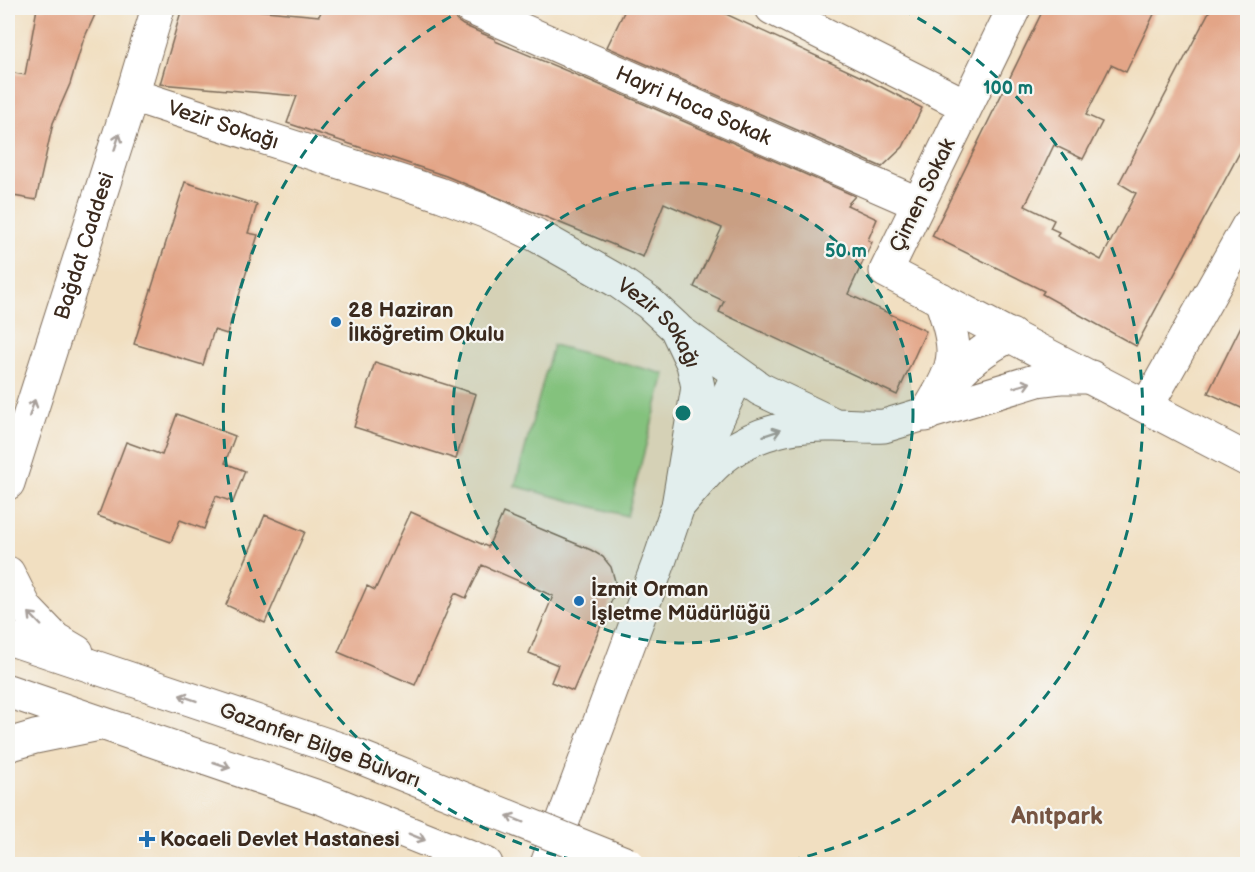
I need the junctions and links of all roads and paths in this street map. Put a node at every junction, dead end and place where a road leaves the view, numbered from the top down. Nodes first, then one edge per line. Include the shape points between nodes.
1 (158, 8) edge
2 (471, 8) edge
3 (772, 8) edge
4 (1014, 8) edge
5 (132, 95) junction
6 (965, 105) junction
7 (918, 203) junction
8 (1248, 226) edge
9 (940, 299) junction
10 (676, 328) junction
11 (1011, 335) junction
12 (1093, 378) junction
13 (749, 382) junction
14 (981, 398) junction
15 (1147, 406) junction
16 (926, 415) junction
17 (835, 425) junction
18 (1248, 460) edge
19 (8, 483) edge
20 (678, 506) junction
21 (8, 573) edge
22 (8, 638) edge
23 (118, 675) junction
24 (8, 691) edge
25 (101, 724) junction
26 (8, 745) edge
27 (486, 864) edge
28 (547, 864) edge
29 (627, 864) edge

1 - 5 street, Bağdat Caddesi
2 - 7 street, Hayri Hoca Sokak
3 - 6 street
4 - 6 street, Çimen Sokak
5 - 10 street, Vezir Sokağı via 429,190 492,214 620,282
19 -> 5 street, Bağdat Caddesi
6 - 7 street, Çimen Sokak
7 - 9 street, Çimen Sokak via 886,270
8 - 15 street
9 - 11 street, Çimen Sokak
9 - 16 street via 952,334 953,353 946,379
10 - 13 street
10 - 20 street, Vezir Sokağı via 693,364 698,387
11 - 12 street, Çimen Sokak
11 - 14 street via 991,384
11 - 16 street via 994,343 958,373
14 -> 12 street via 1038,380
12 - 15 street, Çimen Sokak
13 - 17 street
13 - 20 street
14 - 16 street
15 - 18 street, Çimen Sokak
16 - 17 street via 884,426
20 -> 17 street via 712,467 750,440 791,427
20 - 28 street, Vezir Sokağı
23 -> 21 street via 55,639 26,609
22 - 23 street, Gazanfer Bilge Bulvarı
29 -> 23 street, Gazanfer Bilge Bulvarı, bridge via 342,750
24 - 25 street
25 - 26 street
25 -> 27 street via 324,799

